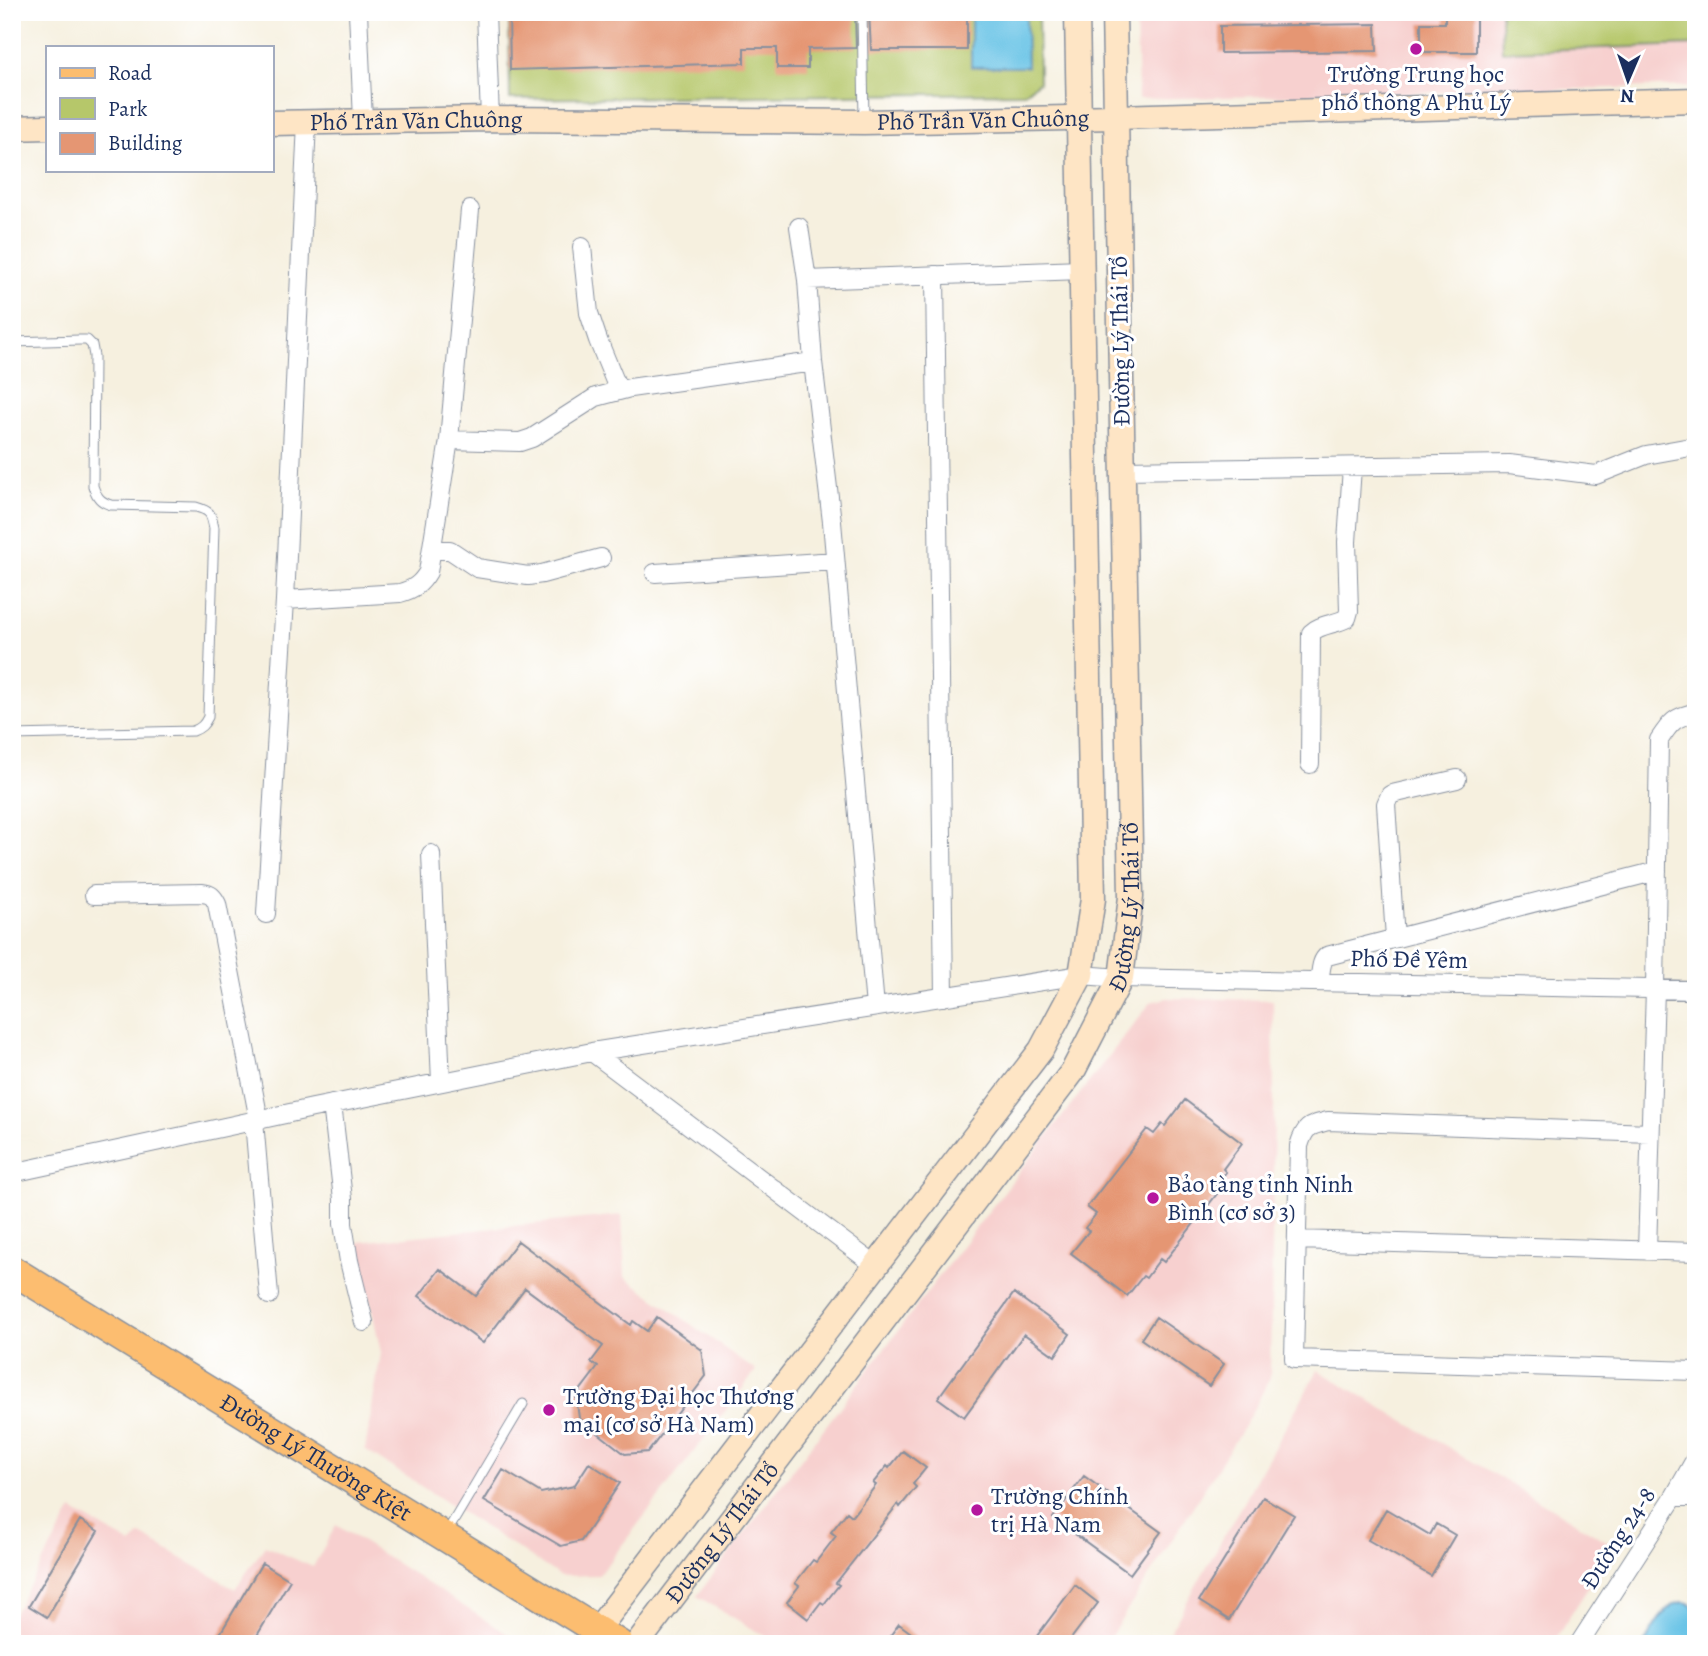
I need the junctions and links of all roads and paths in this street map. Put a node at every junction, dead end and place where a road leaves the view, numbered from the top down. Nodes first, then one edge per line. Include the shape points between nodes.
1 (358, 12) edge
2 (486, 12) edge
3 (862, 12) edge
4 (1077, 12) edge
5 (1114, 12) edge
6 (1696, 100) edge
7 (1079, 117) junction
8 (1116, 117) junction
9 (490, 119) junction
10 (363, 120) junction
11 (307, 122) junction
12 (864, 122) junction
13 (273, 123) edge
14 (46, 127) edge
15 (12, 128) edge
16 (470, 210) dead end
17 (799, 227) dead end
18 (582, 247) dead end
19 (1082, 270) junction
20 (935, 275) junction
21 (807, 280) junction
22 (12, 342) edge
23 (813, 362) junction
24 (619, 391) junction
25 (449, 440) junction
26 (1696, 446) edge
27 (1352, 467) junction
28 (1123, 470) junction
29 (432, 550) junction
30 (601, 558) dead end
31 (835, 561) junction
32 (655, 573) dead end
33 (285, 600) junction
34 (1696, 713) edge
35 (12, 735) edge
36 (1310, 764) dead end
37 (1457, 779) dead end
38 (431, 854) dead end
39 (1657, 871) junction
40 (94, 895) dead end
41 (266, 914) dead end
42 (1395, 938) junction
43 (1081, 975) junction
44 (1121, 978) junction
45 (1319, 982) junction
46 (1655, 989) junction
47 (1696, 990) edge
48 (944, 997) junction
49 (876, 1007) junction
50 (592, 1052) junction
51 (441, 1082) junction
52 (331, 1104) junction
53 (257, 1120) junction
54 (1650, 1133) junction
55 (12, 1173) edge
56 (1297, 1240) junction
57 (1647, 1251) junction
58 (1696, 1252) edge
59 (876, 1266) junction
60 (12, 1270) edge
61 (269, 1295) dead end
62 (364, 1322) dead end
63 (1696, 1371) edge
64 (523, 1404) dead end
65 (1696, 1458) edge
66 (1674, 1497) junction
67 (1696, 1497) edge
68 (444, 1536) junction
69 (608, 1637) edge
70 (637, 1644) edge
71 (1579, 1644) edge

1 - 10 street
2 - 9 street
3 - 12 lane
4 - 7 main road, Đường Lý Thái Tổ
5 - 8 main road, Đường Lý Thái Tổ
6 - 8 main road, Phố Trần Văn Chuông
7 - 8 main road, Phố Trần Văn Chuông
7 - 12 main road, Phố Trần Văn Chuông
7 - 19 main road, Đường Lý Thái Tổ
8 - 28 main road, Đường Lý Thái Tổ
9 - 10 main road, Phố Trần Văn Chuông
9 - 12 main road, Phố Trần Văn Chuông
10 - 11 main road, Phố Trần Văn Chuông
11 - 13 main road, Phố Trần Văn Chuông
11 - 33 street
14 - 15 main road
16 - 25 street
17 - 21 street
18 - 24 street via 589,313
19 - 20 street
19 - 43 main road, Đường Lý Thái Tổ via 1093,899
20 - 21 street
20 - 48 street
21 - 23 street
22 - 35 lane via 80,340 92,345 93,486 101,502 206,510 214,528 205,724 193,731
23 - 24 street
23 - 31 street
24 - 25 street via 596,397 520,442
25 - 29 street
26 - 27 street via 1646,455 1596,475 1509,464
27 - 28 street
27 - 36 street via 1349,611 1337,624 1311,633
28 - 44 main road, Đường Lý Thái Tổ via 1131,897
29 - 30 street via 450,550 477,568 528,576
29 - 33 street via 428,572 412,589
31 - 32 street
31 - 49 street
33 - 41 street
34 - 39 street via 1680,715 1659,740
37 - 42 street via 1392,794 1387,800
38 - 51 street
39 - 42 street
39 - 46 street
40 - 53 street via 202,893 213,897
42 - 45 street via 1327,956
43 - 44 street, Phố Đề Yêm
43 - 48 street, Phố Đề Yêm
43 - 59 main road, Đường Lý Thái Tổ via 1041,1050
44 - 45 street, Phố Đề Yêm
44 - 70 main road, Đường Lý Thái Tổ via 1073,1071
45 - 46 street, Phố Đề Yêm
46 - 47 street, Phố Đề Yêm
46 - 54 street
48 - 49 street, Phố Đề Yêm
49 - 50 street, Phố Đề Yêm
50 - 51 street, Phố Đề Yêm
50 - 59 street
51 - 52 street, Phố Đề Yêm
52 - 53 street, Phố Đề Yêm
52 - 62 street via 343,1224
53 - 55 street, Phố Đề Yêm
53 - 61 street
54 - 56 street via 1328,1121 1311,1125 1299,1146
54 - 57 street
56 - 57 street
56 - 63 street via 1294,1359
57 - 58 street
59 - 69 main road, Đường Lý Thái Tổ
60 - 68 main road, Đường Lý Thường Kiệt
64 - 68 lane
65 - 66 street, Đường 24-8
66 - 67 street
66 - 71 street, Đường 24-8
68 - 69 main road, Đường Lý Thường Kiệt

